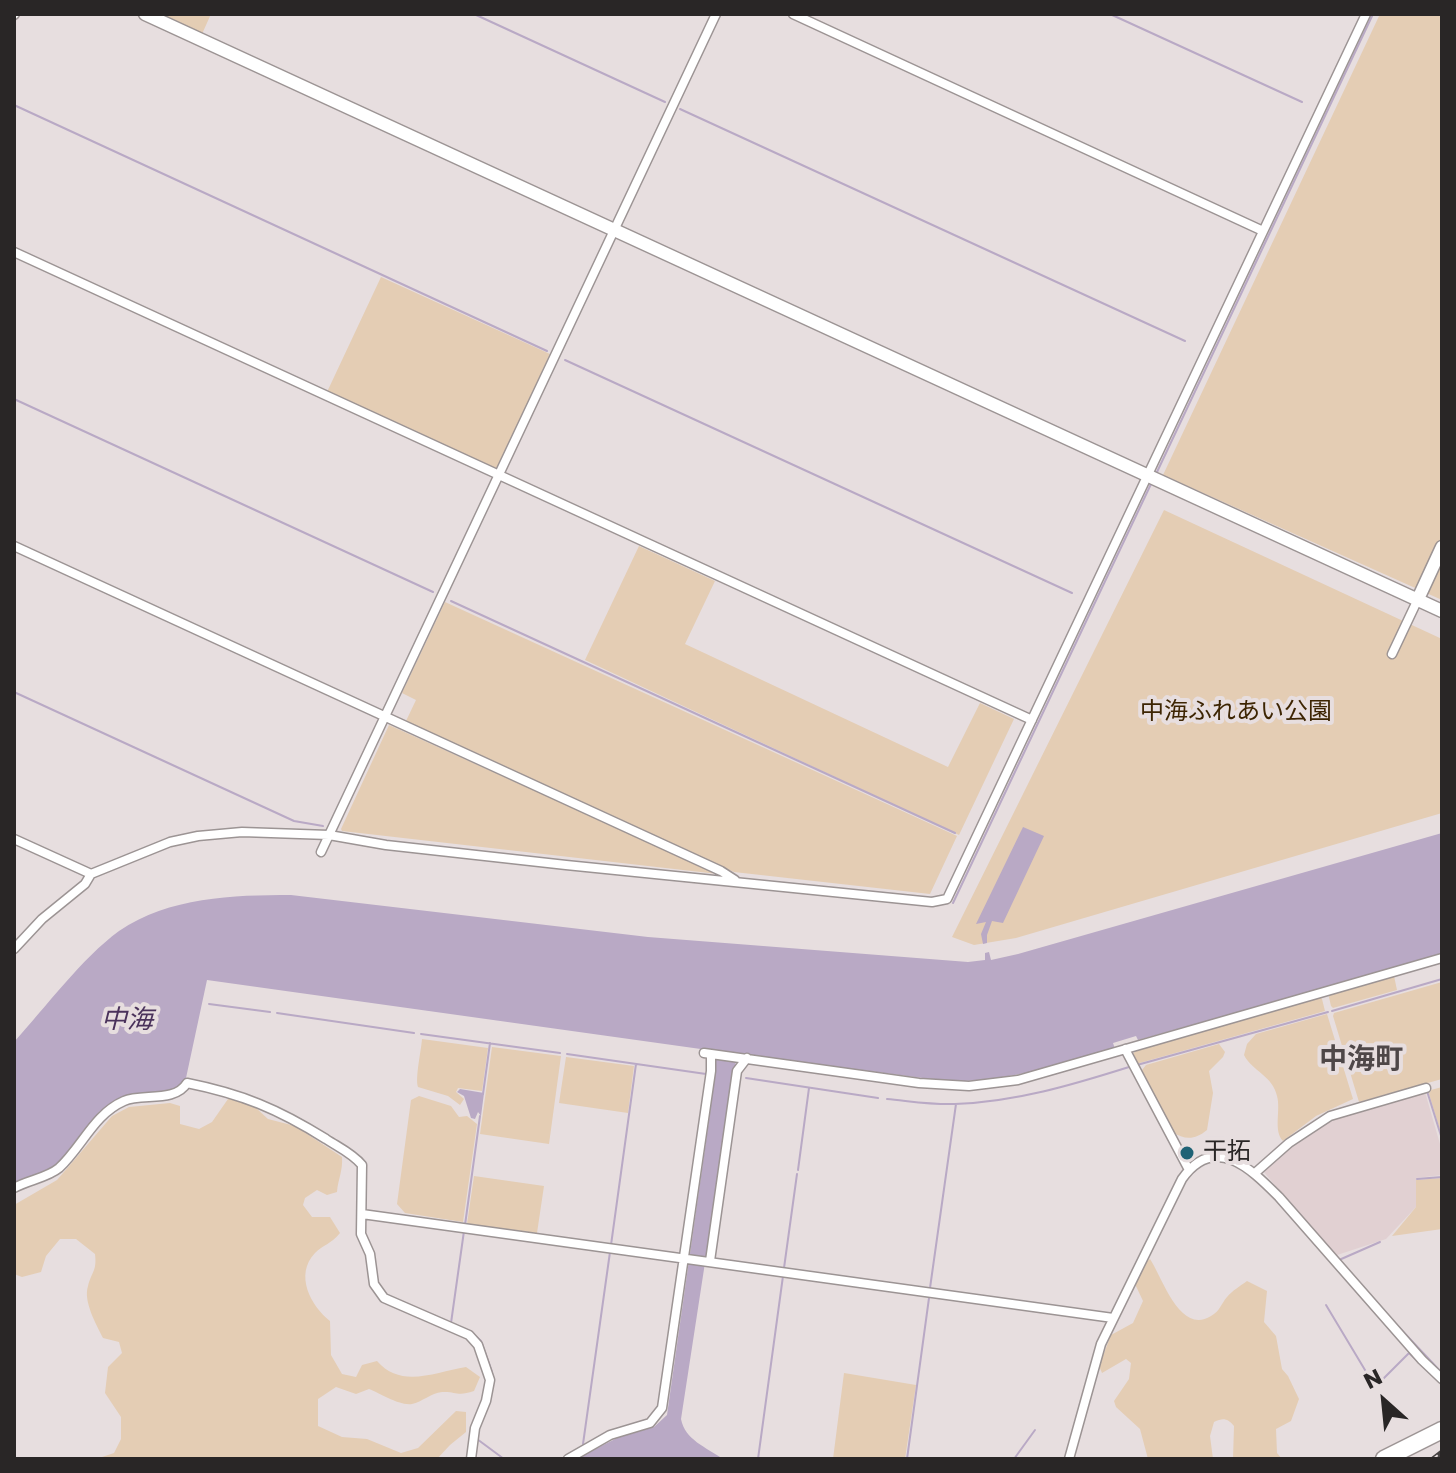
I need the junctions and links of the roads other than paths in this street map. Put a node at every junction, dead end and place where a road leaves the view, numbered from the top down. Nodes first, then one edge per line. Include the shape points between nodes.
1 (145, 14) edge
2 (716, 14) edge
3 (793, 14) edge
4 (1366, 14) edge
5 (614, 231) junction
6 (1263, 231) junction
7 (14, 252) edge
8 (499, 477) junction
9 (1148, 477) junction
10 (14, 546) edge
11 (1442, 547) edge
12 (1418, 599) junction
13 (1442, 611) edge
14 (1392, 654) dead end
15 (385, 717) junction
16 (1032, 720) junction
17 (329, 835) junction
18 (14, 839) edge
19 (321, 852) dead end
20 (91, 874) junction
21 (737, 881) junction
22 (14, 949) edge
23 (1442, 958) edge
24 (1125, 1049) junction
25 (742, 1058) junction
26 (1426, 1088) dead end
27 (1189, 1170) junction
28 (1255, 1173) junction
29 (14, 1188) edge
30 (362, 1214) junction
31 (686, 1258) junction
32 (708, 1261) junction
33 (1113, 1318) junction
34 (1442, 1379) edge
35 (1442, 1430) edge
36 (471, 1459) edge
37 (568, 1459) edge
38 (1069, 1459) edge
39 (1384, 1459) edge

1 - 5 street
2 - 5 street
3 - 6 street
4 - 6 street
5 - 8 street
5 - 9 street
6 - 9 street
7 - 8 street
8 - 15 street
8 - 16 street
9 - 12 street
9 - 16 street
10 - 15 street
11 - 12 street
12 - 13 street
12 - 14 street
15 - 17 street
15 - 21 street
16 - 21 street via 947,899 932,902
17 - 19 street
17 - 20 street via 198,836 150,848
17 - 21 street
18 - 20 street
20 - 22 street
23 - 24 street
24 - 25 street via 1018,1080 969,1086
24 - 27 street
25 - 31 street via 711,1053
25 - 32 street
26 - 28 street via 1325,1119
27 - 28 street via 1221,1157
27 - 33 street
28 - 34 street
29 - 30 street via 61,1167 120,1102 177,1093 187,1080 260,1103 353,1155 363,1169
30 - 31 street
30 - 36 street via 361,1234 377,1291 469,1335 478,1345 490,1380
31 - 32 street
31 - 37 street via 659,1415
32 - 33 street
33 - 38 street via 1096,1359
35 - 39 highway

